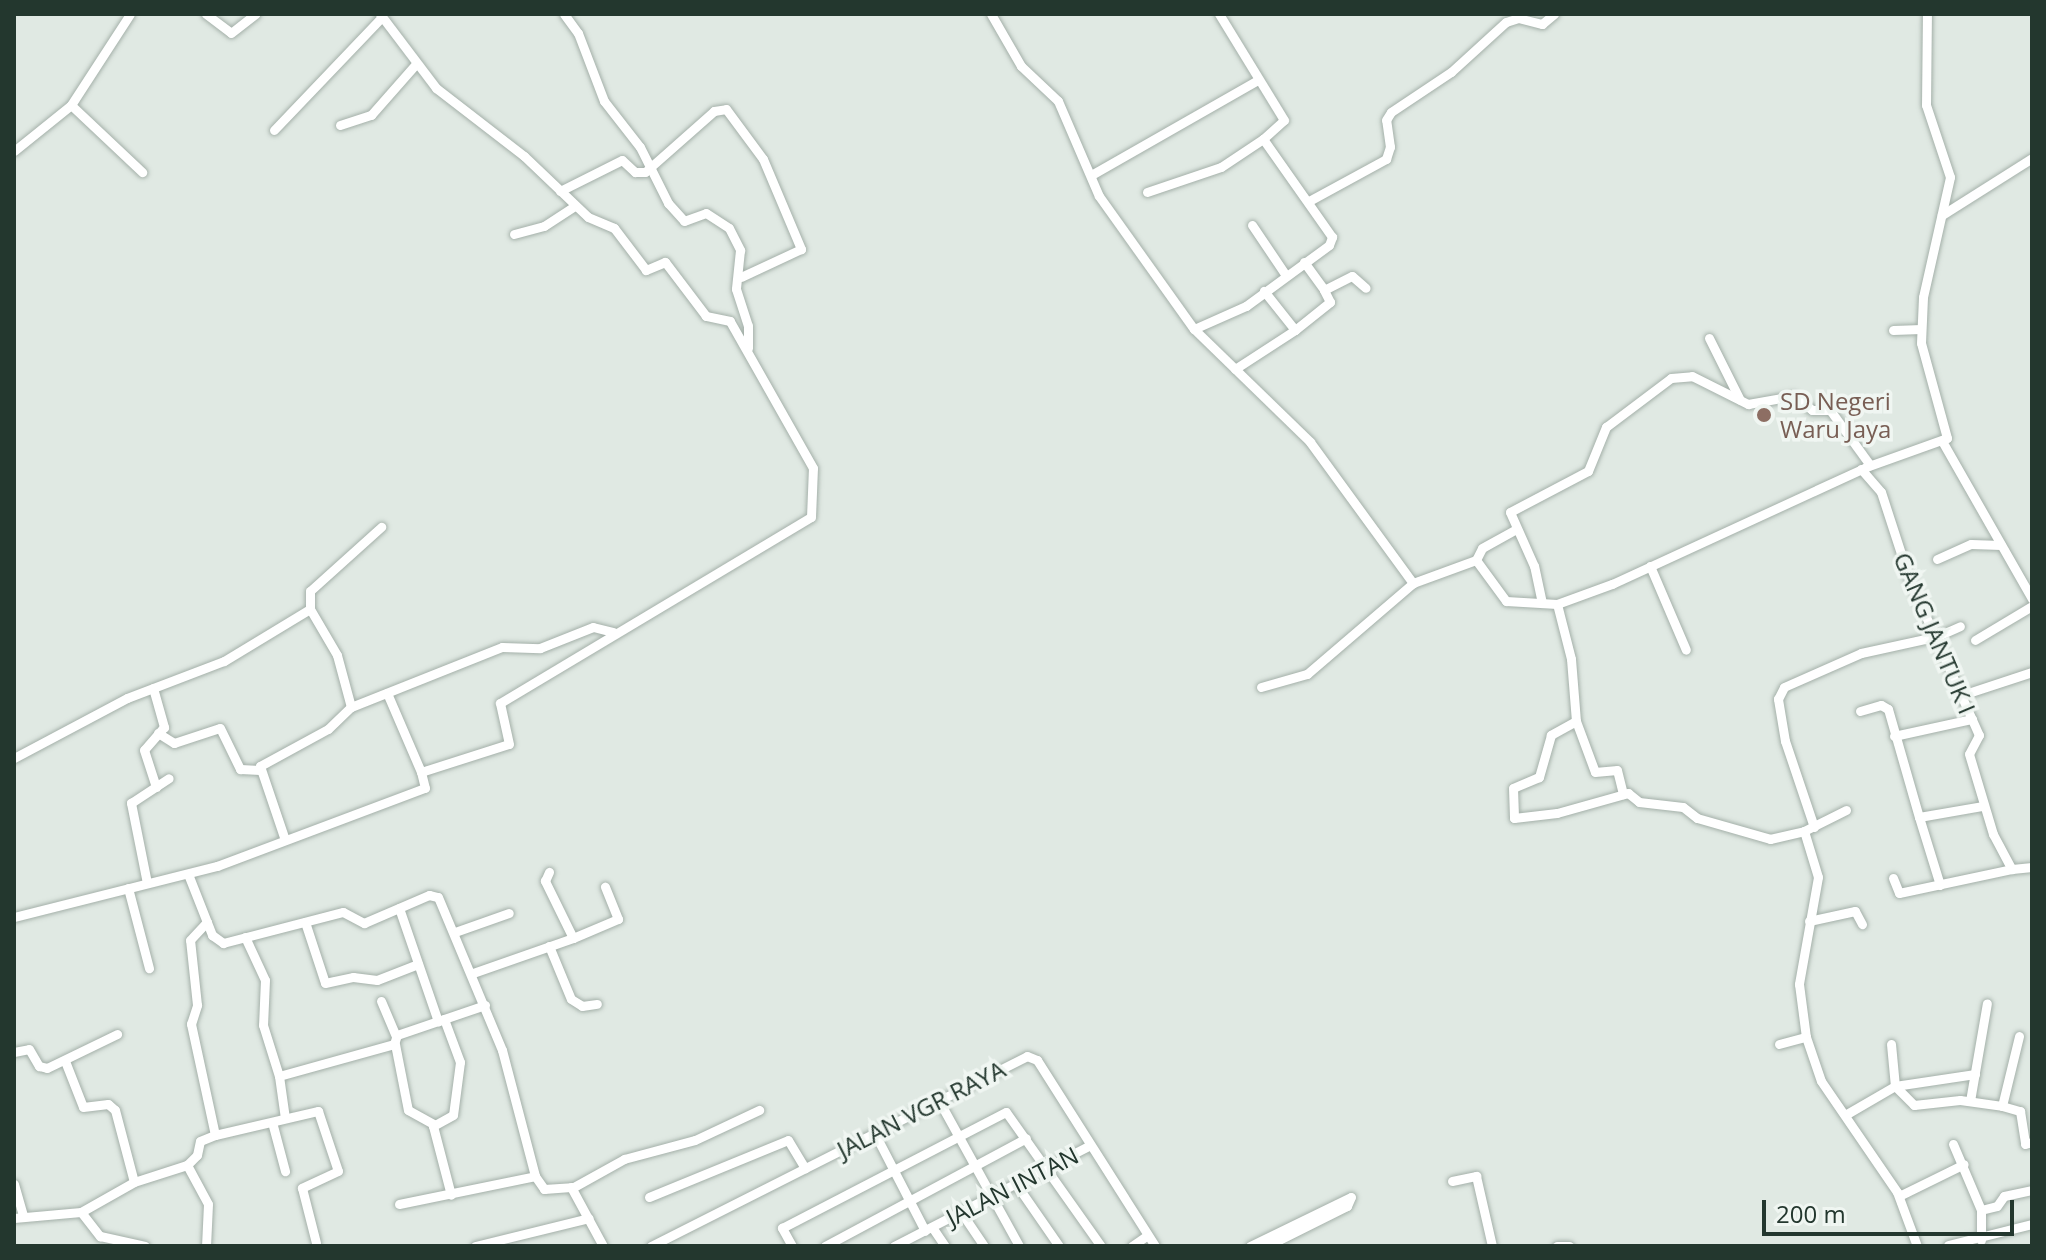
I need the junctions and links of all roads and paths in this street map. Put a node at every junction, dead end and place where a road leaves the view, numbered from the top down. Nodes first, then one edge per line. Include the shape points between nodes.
1 (130, 14) edge
2 (206, 14) edge
3 (255, 14) edge
4 (564, 14) edge
5 (991, 14) edge
6 (1219, 14) edge
7 (1554, 14) edge
8 (1927, 14) edge
9 (381, 16) edge
10 (415, 65) junction
11 (1258, 80) junction
12 (71, 105) junction
13 (340, 125) dead end
14 (274, 130) dead end
15 (1263, 139) junction
16 (14, 151) edge
17 (2032, 158) edge
18 (649, 170) junction
19 (142, 172) dead end
20 (1093, 174) junction
21 (560, 191) junction
22 (1147, 192) dead end
23 (1309, 201) junction
24 (575, 206) junction
25 (1942, 215) junction
26 (1252, 225) dead end
27 (514, 234) dead end
28 (1304, 262) junction
29 (1285, 274) junction
30 (741, 277) junction
31 (1366, 288) dead end
32 (1324, 290) junction
33 (1264, 291) junction
34 (1194, 329) junction
35 (1921, 329) junction
36 (1295, 330) junction
37 (1893, 330) dead end
38 (1709, 338) dead end
39 (748, 352) junction
40 (1235, 369) junction
41 (1740, 400) junction
42 (1942, 441) junction
43 (1866, 467) junction
44 (381, 527) dead end
45 (1516, 529) junction
46 (2001, 545) junction
47 (1937, 559) dead end
48 (1476, 560) junction
49 (1650, 566) junction
50 (2032, 573) edge
51 (2019, 578) junction
52 (1413, 583) junction
53 (2032, 599) edge
54 (1542, 603) junction
55 (1557, 604) junction
56 (2032, 606) edge
57 (310, 609) junction
58 (1960, 626) dead end
59 (613, 632) junction
60 (1938, 636) junction
61 (1975, 640) dead end
62 (1686, 650) dead end
63 (2032, 672) edge
64 (1261, 687) dead end
65 (153, 688) junction
66 (387, 693) junction
67 (1962, 695) junction
68 (351, 707) junction
69 (1860, 711) dead end
70 (1972, 719) junction
71 (1576, 721) junction
72 (158, 733) junction
73 (1894, 736) junction
74 (14, 758) edge
75 (260, 770) junction
76 (421, 772) junction
77 (169, 778) dead end
78 (156, 787) junction
79 (1623, 794) junction
80 (1983, 806) junction
81 (1846, 810) dead end
82 (1919, 817) junction
83 (1809, 829) junction
84 (284, 837) junction
85 (2032, 867) edge
86 (2012, 869) junction
87 (549, 872) dead end
88 (188, 874) junction
89 (1893, 878) dead end
90 (147, 883) junction
91 (1940, 885) junction
92 (605, 887) dead end
93 (128, 888) junction
94 (399, 908) junction
95 (509, 913) dead end
96 (14, 917) edge
97 (1809, 921) junction
98 (207, 922) junction
99 (305, 922) junction
100 (1862, 924) dead end
101 (455, 932) junction
102 (245, 937) junction
103 (573, 938) junction
104 (549, 946) junction
105 (418, 964) junction
106 (149, 968) dead end
107 (473, 973) junction
108 (381, 1001) dead end
109 (1987, 1003) dead end
110 (597, 1004) dead end
111 (485, 1005) junction
112 (441, 1020) junction
113 (117, 1034) dead end
114 (2019, 1036) dead end
115 (1806, 1037) junction
116 (396, 1040) junction
117 (1779, 1044) dead end
118 (1891, 1044) dead end
119 (14, 1052) edge
120 (65, 1061) junction
121 (1975, 1074) junction
122 (279, 1076) junction
123 (1895, 1086) junction
124 (938, 1099) junction
125 (1970, 1101) junction
126 (2002, 1106) junction
127 (759, 1110) dead end
128 (1845, 1115) junction
129 (285, 1118) junction
130 (272, 1122) junction
131 (433, 1124) junction
132 (874, 1132) junction
133 (215, 1135) junction
134 (958, 1138) junction
135 (1026, 1138) junction
136 (2032, 1142) edge
137 (1953, 1144) dead end
138 (1087, 1147) junction
139 (974, 1164) junction
140 (1964, 1164) junction
141 (187, 1165) junction
142 (805, 1168) junction
143 (1047, 1168) junction
144 (285, 1171) dead end
145 (894, 1171) junction
146 (535, 1176) junction
147 (1452, 1181) dead end
148 (134, 1182) junction
149 (14, 1184) edge
150 (1016, 1184) junction
151 (572, 1188) junction
152 (2032, 1190) edge
153 (451, 1195) junction
154 (1899, 1196) junction
155 (649, 1197) dead end
156 (989, 1198) junction
157 (910, 1203) junction
158 (399, 1204) dead end
159 (1981, 1210) junction
160 (81, 1212) junction
161 (961, 1212) junction
162 (19, 1217) edge
163 (589, 1218) junction
164 (2032, 1224) edge
165 (928, 1229) junction
166 (1148, 1235) junction
167 (1981, 1240) junction
168 (316, 1243) dead end
169 (900, 1245) edge
170 (1948, 1245) edge
171 (145, 1246) edge
172 (206, 1246) edge
173 (475, 1246) edge
174 (603, 1246) edge
175 (651, 1246) edge
176 (792, 1246) edge
177 (825, 1246) edge
178 (945, 1246) edge
179 (984, 1246) edge
180 (1019, 1246) edge
181 (1059, 1246) edge
182 (1101, 1246) edge
183 (1132, 1246) edge
184 (1155, 1246) edge
185 (1250, 1246) edge
186 (1267, 1246) edge
187 (1492, 1246) edge
188 (1557, 1246) edge
189 (1569, 1246) edge
190 (1917, 1246) edge

1 - 12 street
2 - 3 street via 231,33
4 - 18 street via 578,33 604,101 640,147
5 - 20 street via 1021,66 1058,101
6 - 11 street
7 - 23 street via 1542,24 1518,18 1506,22 1451,72 1391,112 1386,120 1386,159
8 - 25 street via 1926,105 1950,177
9 - 10 street
9 - 14 street
10 - 13 street via 371,115
10 - 21 street
11 - 15 street via 1284,120
11 - 20 street
12 - 16 street
12 - 19 street
15 - 22 street via 1221,167
15 - 23 street
17 - 25 street
18 - 21 street via 635,172 622,160
18 - 30 street via 684,221 706,213 729,228 740,250
18 - 30 street via 714,111 726,109 763,159 801,249
20 - 34 street via 1110,213
21 - 24 street
23 - 28 street via 1332,237
24 - 27 street via 544,226
24 - 39 street via 614,228 646,270 667,263 706,316 730,321
25 - 35 street via 1924,286
26 - 29 street
28 - 29 street
28 - 32 street
29 - 33 street
30 - 39 street via 736,289 748,326
31 - 32 street via 1352,276
32 - 36 street via 1330,302
33 - 34 street via 1239,311
33 - 36 street
34 - 40 street
35 - 37 street
35 - 42 street via 1923,356 1948,431
36 - 40 street
38 - 41 street
39 - 59 street via 813,468 811,517
40 - 52 street via 1310,442
41 - 43 street, GANG JANTUK I via 1753,404 1793,396 1812,410 1830,410
41 - 45 street via 1692,376 1671,378 1618,413 1601,435 1588,471 1512,509
42 - 43 street
42 - 46 street
43 - 49 street
43 - 60 street, GANG JANTUK I via 1881,492 1910,581
44 - 57 street via 313,587
45 - 48 street via 1482,548
45 - 54 street via 1534,566
46 - 47 street via 1971,544
46 - 51 street
48 - 52 street
48 - 54 street via 1506,601
49 - 55 street
49 - 62 street
50 - 51 street
51 - 53 street
52 - 64 street via 1307,674
54 - 55 street
55 - 71 street via 1571,659
56 - 61 street
57 - 65 street via 224,661
57 - 68 street via 337,655
58 - 60 street
59 - 66 street via 593,627 534,650 502,647
59 - 76 street via 500,703 509,744
60 - 67 street, GANG JANTUK I
60 - 83 street via 1821,667 1780,692 1785,741
63 - 67 street
65 - 72 street via 164,724
65 - 74 street
66 - 68 street
66 - 76 street
67 - 70 street, GANG JANTUK I
68 - 75 street via 328,729 263,762
69 - 73 street via 1884,706
70 - 73 street
70 - 80 street, GANG JANTUK I via 1979,740 1969,754
71 - 79 street via 1583,726 1595,772 1617,770
71 - 79 street via 1551,735 1539,777 1513,788 1512,816 1557,813
72 - 75 street via 174,743 220,728 240,769
72 - 78 street via 145,746
73 - 82 street
75 - 84 street
76 - 84 street via 425,788
77 - 78 street
78 - 90 street via 131,803
79 - 83 street via 1648,804 1683,807 1694,817 1757,838
80 - 82 street
80 - 86 street, GANG JANTUK I
81 - 83 street
82 - 91 street
83 - 97 street via 1818,877
84 - 88 street
85 - 86 street
86 - 91 street
87 - 103 street via 545,881
88 - 90 street
88 - 98 street
89 - 91 street via 1898,893
90 - 93 street
92 - 103 street via 618,919
93 - 96 street
93 - 106 street
94 - 99 street via 364,923 343,912
94 - 101 street via 438,897
94 - 105 street
95 - 101 street
97 - 100 street via 1855,911
97 - 115 street via 1799,984
98 - 102 street via 219,942
98 - 133 street via 190,940 197,1005 191,1024
99 - 102 street
99 - 105 street via 325,983 353,977 377,980
101 - 107 street
102 - 122 street via 265,980 261,1017
103 - 104 street
104 - 107 street
104 - 110 street via 571,999 582,1006
105 - 112 street
107 - 111 street
108 - 116 street
109 - 121 street
111 - 112 street
111 - 146 street
112 - 116 street
112 - 131 street via 460,1062 453,1115
113 - 120 street
114 - 126 street
115 - 117 street
115 - 128 street via 1821,1081
116 - 122 street
116 - 131 street via 408,1110
118 - 123 street
119 - 120 street via 29,1049 43,1068
120 - 148 street via 83,1107 108,1104 115,1110
121 - 123 street
121 - 125 street
122 - 129 street
123 - 125 street via 1914,1105
123 - 128 street
124 - 132 street, JALAN VGR RAYA
124 - 134 street
124 - 138 street, JALAN VGR RAYA via 1032,1056
125 - 126 street
126 - 136 street via 2020,1110 2025,1144
127 - 151 street via 692,1141 624,1159
128 - 154 street
129 - 130 street
129 - 168 street via 318,1111 338,1171 302,1188
130 - 133 street
130 - 144 street
131 - 153 street
132 - 142 street, JALAN VGR RAYA
132 - 145 street
133 - 141 street via 200,1141 197,1155
134 - 135 street via 996,1115 1012,1115
134 - 139 street
134 - 145 street
135 - 139 street
135 - 143 street
137 - 140 street
138 - 143 street, JALAN INTAN
138 - 166 street, JALAN VGR RAYA
139 - 156 street
139 - 157 street
140 - 154 street
140 - 159 street
141 - 148 street
141 - 172 street via 208,1204
142 - 155 street via 788,1140
142 - 175 street, JALAN VGR RAYA
143 - 150 street, JALAN INTAN
143 - 182 street
145 - 157 street
145 - 176 street via 782,1228
146 - 151 street via 544,1189
146 - 153 street
147 - 187 street via 1476,1176
148 - 160 street
149 - 162 street
150 - 156 street, JALAN INTAN
150 - 181 street
151 - 163 street
152 - 159 street via 2004,1196 1997,1206
153 - 158 street
154 - 190 street
156 - 161 street, JALAN INTAN
156 - 180 street
157 - 165 street
157 - 177 street
159 - 167 street
160 - 162 street
160 - 171 street via 100,1236
161 - 165 street, JALAN INTAN
161 - 179 street
163 - 173 street
163 - 174 street
164 - 167 street
165 - 169 street, JALAN INTAN
165 - 178 street
166 - 183 street
166 - 184 street, JALAN VGR RAYA
167 - 170 street
185 - 186 street via 1351,1197 1347,1206
188 - 189 street

